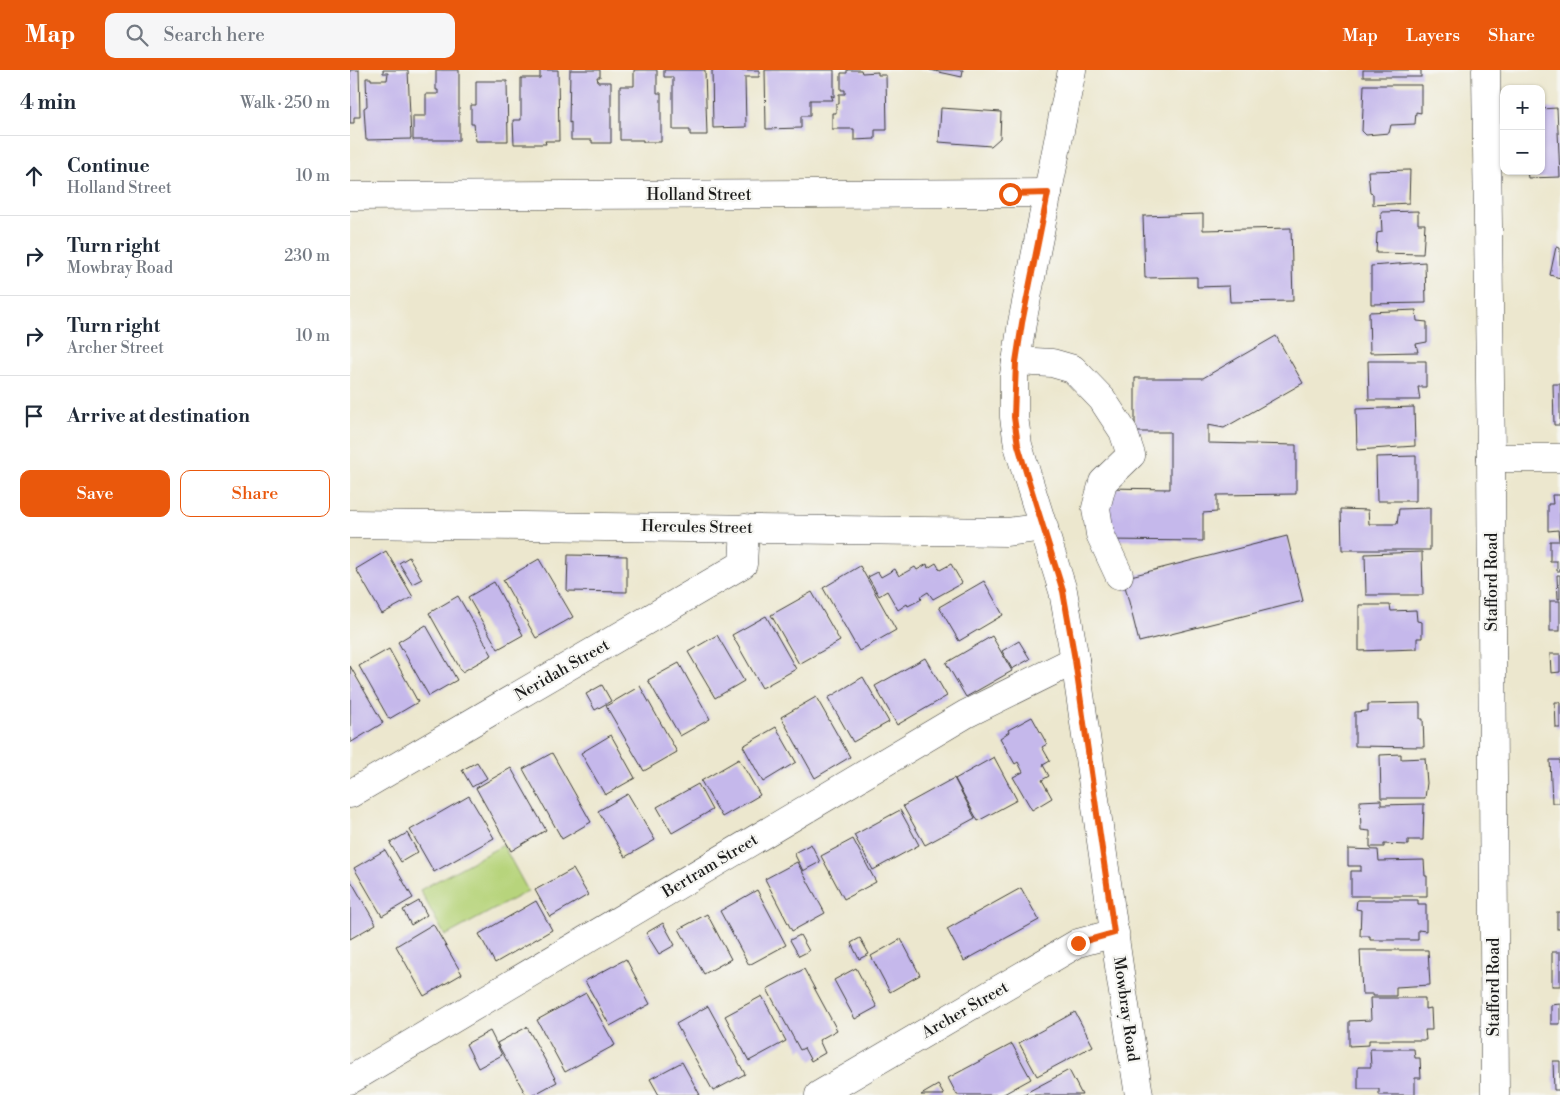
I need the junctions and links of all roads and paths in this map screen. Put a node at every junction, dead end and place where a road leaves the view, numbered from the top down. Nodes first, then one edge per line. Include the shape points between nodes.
1 (1072, 70) edge
2 (1486, 70) edge
3 (1048, 193) junction
4 (350, 196) edge
5 (1016, 362) junction
6 (1491, 458) junction
7 (1560, 458) edge
8 (350, 524) edge
9 (1044, 527) junction
10 (745, 528) junction
11 (1119, 575) dead end
12 (1075, 660) junction
13 (350, 794) edge
14 (1114, 933) junction
15 (350, 1080) edge
16 (819, 1095) edge
17 (1139, 1095) edge
18 (1495, 1095) edge

1 - 3 street, Mowbray Road
2 - 6 street, Stafford Road
3 - 4 street, Holland Street
3 - 5 street, Mowbray Road
5 - 9 street, Mowbray Road via 1014,417 1018,445
5 - 11 street via 1052,363 1073,369 1102,399 1123,431 1131,455 1103,482 1096,508 1100,534
6 - 7 street
6 - 18 street, Stafford Road
8 - 10 street, Hercules Street
9 - 10 street, Hercules Street via 1007,532
9 - 12 street, Mowbray Road via 1063,591
10 - 13 street, Neridah Street via 743,564
12 - 14 street, Mowbray Road
12 - 15 street, Bertram Street via 966,714
14 - 16 street, Archer Street via 1078,943
14 - 17 street, Mowbray Road

